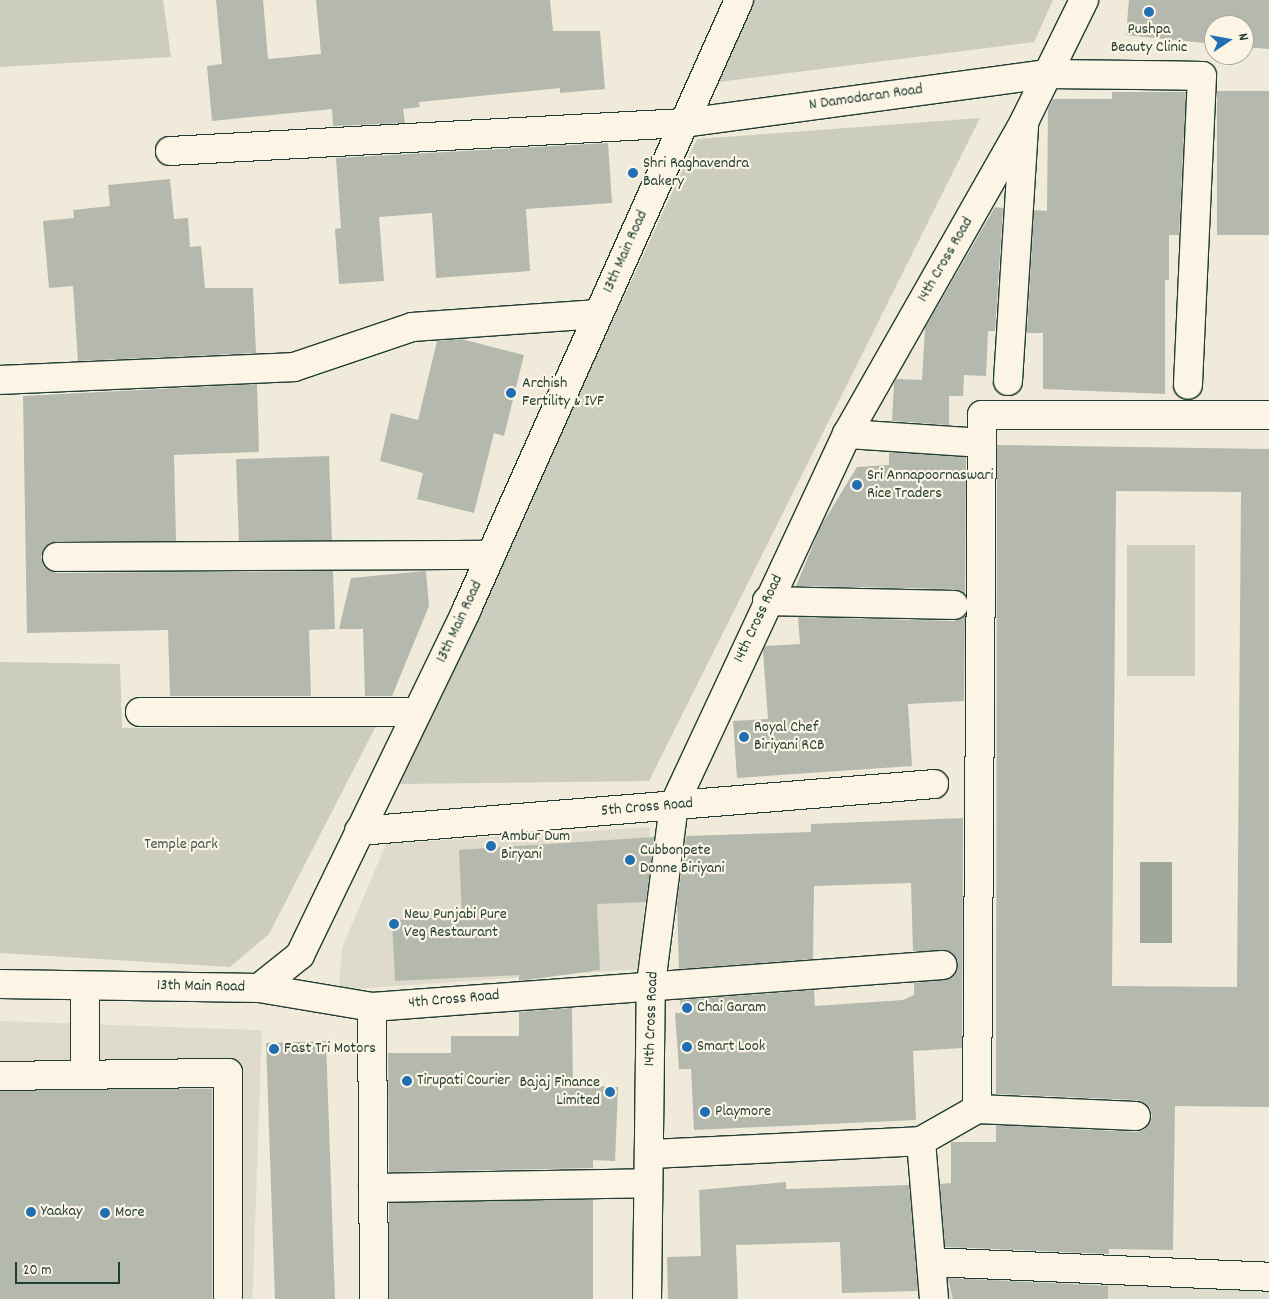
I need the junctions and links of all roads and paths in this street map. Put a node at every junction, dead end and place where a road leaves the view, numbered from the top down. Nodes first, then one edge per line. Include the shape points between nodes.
1 (739, 0) edge
2 (1084, 0) edge
3 (1048, 74) junction
4 (1024, 122) junction
5 (684, 123) junction
6 (170, 151) dead end
7 (599, 314) junction
8 (0, 380) edge
9 (1008, 381) dead end
10 (1188, 386) dead end
11 (1269, 415) edge
12 (847, 434) junction
13 (969, 442) dead end
14 (491, 555) junction
15 (56, 557) dead end
16 (768, 601) junction
17 (954, 605) dead end
18 (140, 712) dead end
19 (417, 712) junction
20 (934, 784) dead end
21 (674, 805) junction
22 (359, 832) junction
23 (942, 965) dead end
24 (0, 984) edge
25 (651, 984) junction
26 (85, 986) junction
27 (259, 988) junction
28 (372, 1006) junction
29 (85, 1075) junction
30 (0, 1076) edge
31 (977, 1109) junction
32 (1136, 1116) dead end
33 (921, 1141) junction
34 (649, 1154) junction
35 (648, 1183) junction
36 (373, 1188) junction
37 (931, 1262) junction
38 (1269, 1277) edge
39 (228, 1299) edge
40 (374, 1299) edge
41 (647, 1299) edge
42 (934, 1299) edge

1 - 5 street, 13th Main Road
2 - 3 street, 14th Cross Road
3 - 4 street, 14th Cross Road
3 - 5 street, N Damodaran Road
3 - 10 street, N Damodaran Road via 1202,76
4 - 9 street
4 - 12 street, 14th Cross Road
5 - 6 street, N Damodaran Road
5 - 7 street, 13th Main Road
7 - 8 street via 412,327 294,366
7 - 14 street, 13th Main Road
11 - 31 street via 982,415
12 - 13 street
12 - 16 street, 14th Cross Road
14 - 15 street
14 - 19 street, 13th Main Road
16 - 17 street
16 - 21 street, 14th Cross Road
18 - 19 street
19 - 22 street, 13th Main Road
20 - 21 street, 5th Cross Road
21 - 22 street, 5th Cross Road
21 - 25 street, 14th Cross Road
22 - 27 street, 13th Main Road via 300,955
23 - 25 street, 4th Cross Road
24 - 26 street, 13th Main Road
25 - 28 street, 4th Cross Road
25 - 34 street, 14th Cross Road
26 - 27 street, 13th Main Road
26 - 29 street
27 - 28 street, 4th Cross Road
28 - 36 street
29 - 30 street
29 - 39 street via 228,1073
31 - 32 street
31 - 33 street
33 - 34 street
33 - 37 street
34 - 35 street, 14th Cross Road
35 - 36 street
35 - 41 street, 14th Cross Road
36 - 40 street
37 - 38 street
37 - 42 street

